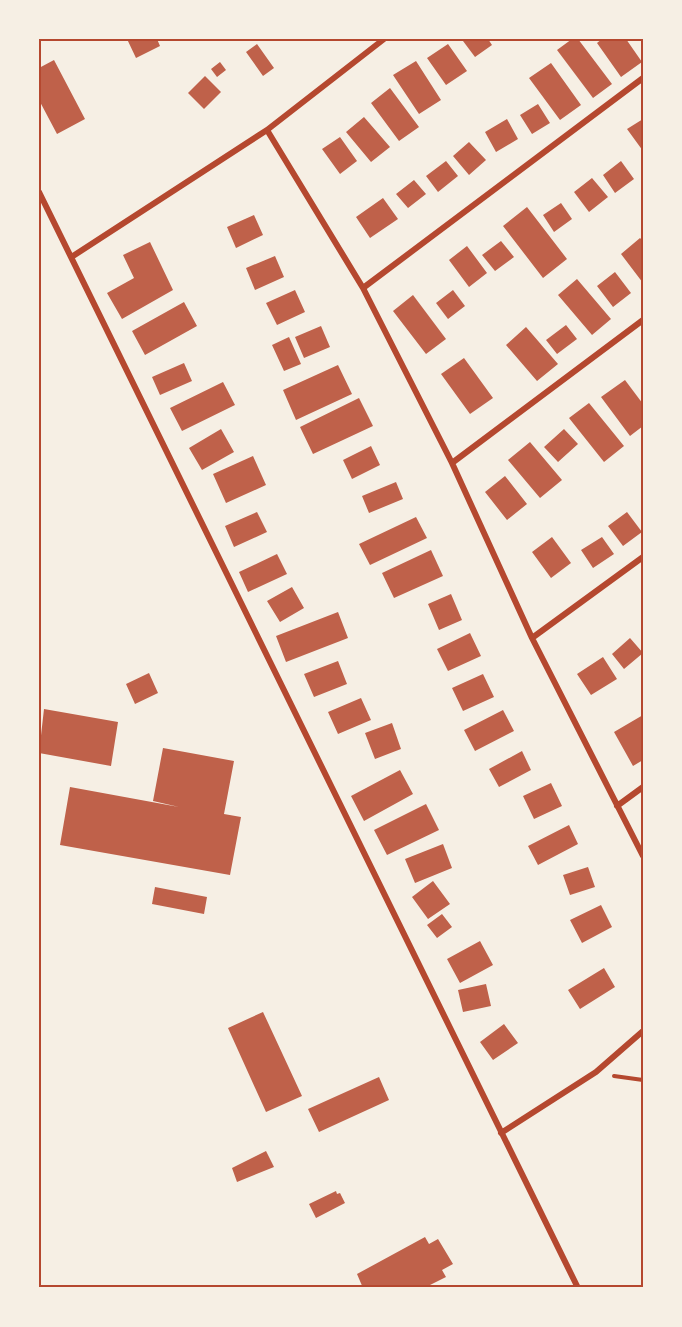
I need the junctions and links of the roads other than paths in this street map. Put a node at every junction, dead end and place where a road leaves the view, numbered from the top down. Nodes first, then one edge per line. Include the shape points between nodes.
1 (384, 39) edge
2 (643, 78) edge
3 (267, 130) junction
4 (39, 192) edge
5 (73, 256) junction
6 (363, 288) junction
7 (643, 320) edge
8 (452, 463) junction
9 (643, 557) edge
10 (532, 638) junction
11 (643, 787) edge
12 (617, 806) junction
13 (643, 856) edge
14 (643, 1031) edge
15 (501, 1133) junction
16 (578, 1288) edge

1 - 3 street
2 - 6 street
3 - 5 street
3 - 6 street
4 - 5 street
5 - 15 street
6 - 8 street
7 - 8 street
8 - 10 street
9 - 10 street
10 - 12 street
11 - 12 street
12 - 13 street
14 - 15 street via 596,1072
15 - 16 street

